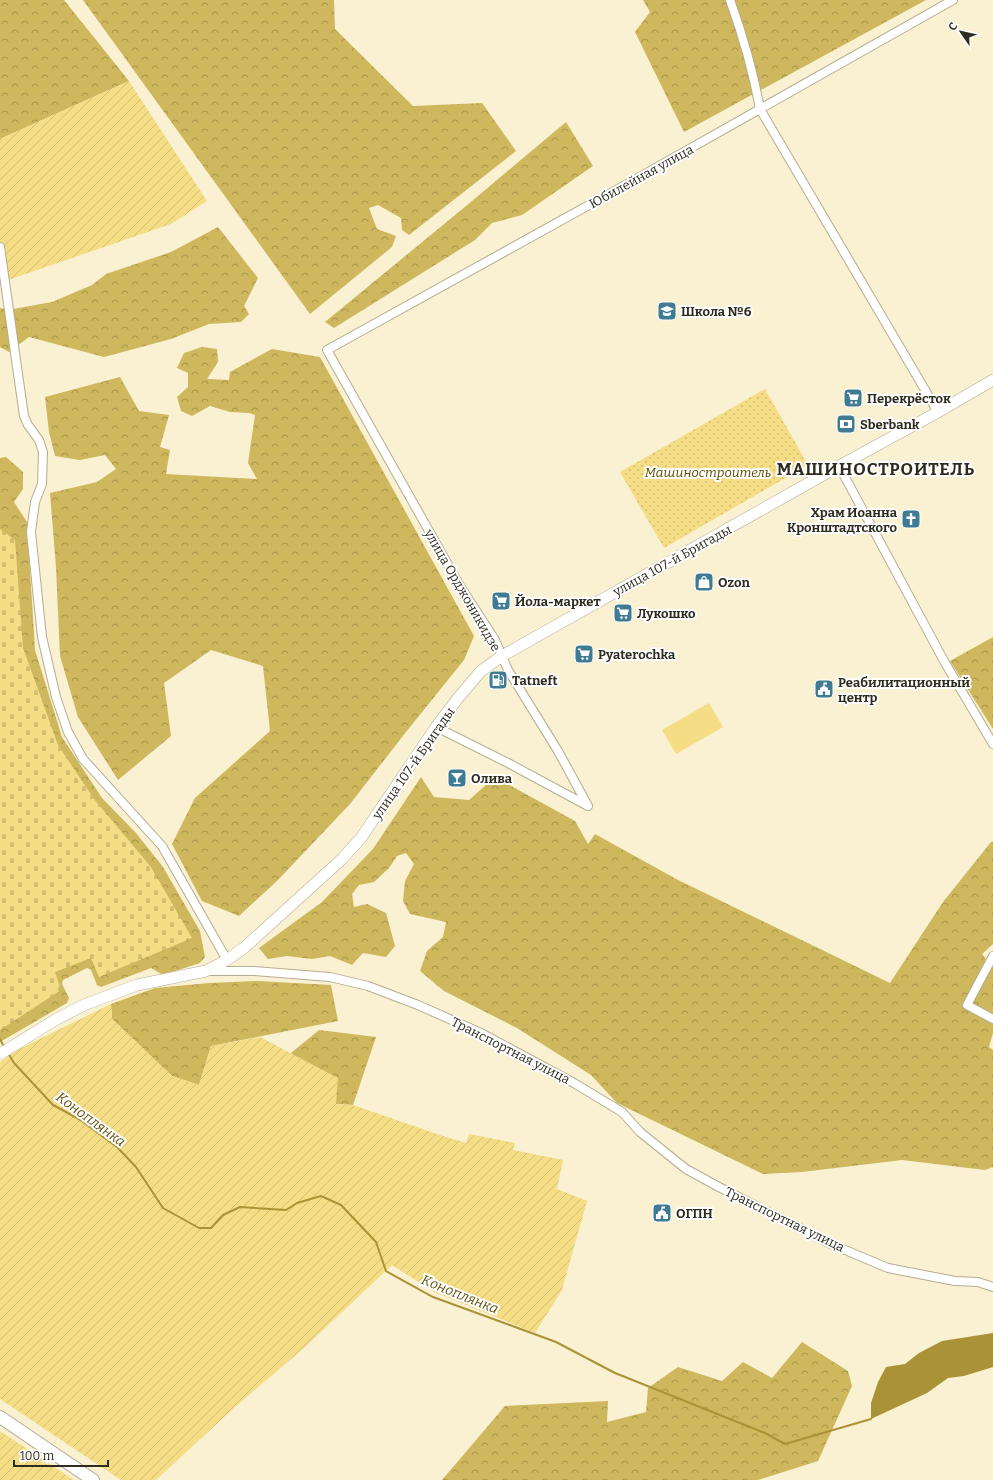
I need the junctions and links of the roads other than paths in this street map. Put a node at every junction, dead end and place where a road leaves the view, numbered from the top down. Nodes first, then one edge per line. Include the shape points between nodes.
1 (730, 0) edge
2 (953, 0) edge
3 (760, 109) junction
4 (0, 247) edge
5 (327, 350) joint
6 (993, 380) edge
7 (938, 412) junction
8 (839, 466) junction
9 (502, 656) junction
10 (436, 727) junction
11 (993, 744) edge
12 (993, 956) edge
13 (227, 960) junction
14 (206, 971) junction
15 (993, 1019) edge
16 (0, 1054) edge
17 (993, 1287) edge
18 (0, 1417) edge
19 (93, 1480) edge

1 - 3 street via 742,34
2 - 3 street, Юбилейная улица
3 - 5 street, Юбилейная улица
3 - 7 street
4 - 13 street via 24,416 39,440 43,452 42,484 34,502 31,532 42,637 56,697 68,732 83,759 162,846
5 - 9 street, улица Орджоникидзе
6 - 7 main road, улица 107-й Бригады
7 - 8 main road, улица 107-й Бригады
8 - 9 main road, улица 107-й Бригады
8 - 11 street via 944,661
9 - 10 main road, улица 107-й Бригады via 481,671
9 - 10 street, улица Орджоникидзе via 588,806 508,762
10 - 13 main road, улица 107-й Бригады via 361,838 342,859 245,947
12 - 15 street via 967,1005
13 - 14 main road, улица 107-й Бригады
14 - 16 main road, Транспортная улица via 113,993 67,1014
14 - 17 street, Транспортная улица via 254,971 330,977 368,986 418,1005 481,1033 574,1082 622,1112 640,1132 686,1169 831,1244 888,1268 955,1281 978,1282
18 - 19 main road

